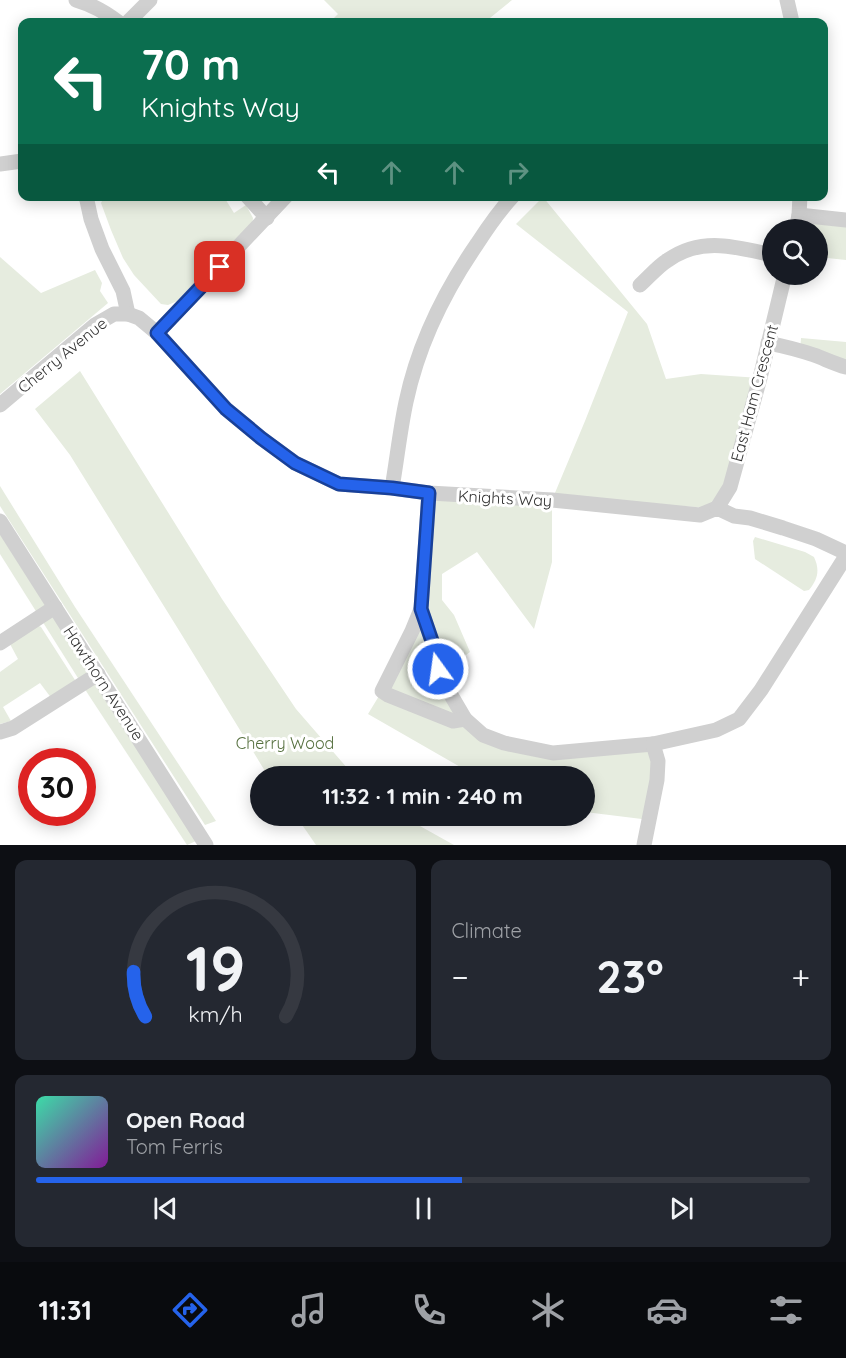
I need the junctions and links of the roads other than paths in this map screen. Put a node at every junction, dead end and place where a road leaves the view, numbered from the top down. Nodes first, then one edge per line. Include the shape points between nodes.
1 (76, 0) edge
2 (150, 0) edge
3 (787, 0) edge
4 (113, 18) edge
5 (132, 18) edge
6 (791, 18) edge
7 (18, 162) edge
8 (0, 164) edge
9 (87, 201) edge
10 (252, 201) edge
11 (282, 201) edge
12 (508, 201) edge
13 (799, 201) edge
14 (267, 218) junction
15 (797, 219) edge
16 (846, 220) edge
17 (828, 221) edge
18 (762, 253) edge
19 (640, 285) dead end
20 (782, 285) edge
21 (128, 314) junction
22 (157, 333) junction
23 (768, 343) junction
24 (846, 367) edge
25 (0, 405) edge
26 (392, 488) junction
27 (429, 493) junction
28 (717, 508) junction
29 (0, 521) edge
30 (846, 555) edge
31 (55, 607) junction
32 (421, 609) junction
33 (0, 643) edge
34 (98, 674) junction
35 (465, 719) junction
36 (0, 732) edge
37 (653, 744) junction
38 (206, 845) edge
39 (644, 845) edge

1 - 4 street via 92,4
2 - 5 street
3 - 6 street
7 - 8 street
9 - 21 street via 102,249 123,291
10 - 14 street
11 - 14 street
12 - 26 street via 467,259 430,327 406,401
13 - 15 street
14 - 22 street
16 - 17 street
18 - 19 street via 710,244 688,248 667,260
20 - 23 street, East Ham Crescent
21 - 22 street, Knights Way
21 - 25 street, Cherry Avenue via 114,314 95,325
22 - 26 street, Knights Way via 226,409 295,463 339,484
23 - 24 street
23 - 28 street, East Ham Crescent via 730,488
26 - 27 street, Knights Way
27 - 28 street, Knights Way via 700,515
27 - 32 street
28 - 30 street via 816,539
29 - 31 street, Hawthorn Avenue
30 - 37 street via 739,719 716,730
31 - 33 street
31 - 34 street, Hawthorn Avenue
32 - 35 street via 438,669
32 - 35 street via 382,691 453,721
34 - 36 street via 13,728
34 - 38 street, Hawthorn Avenue
35 - 37 street via 483,735 553,753
37 - 39 street via 658,761 657,780

